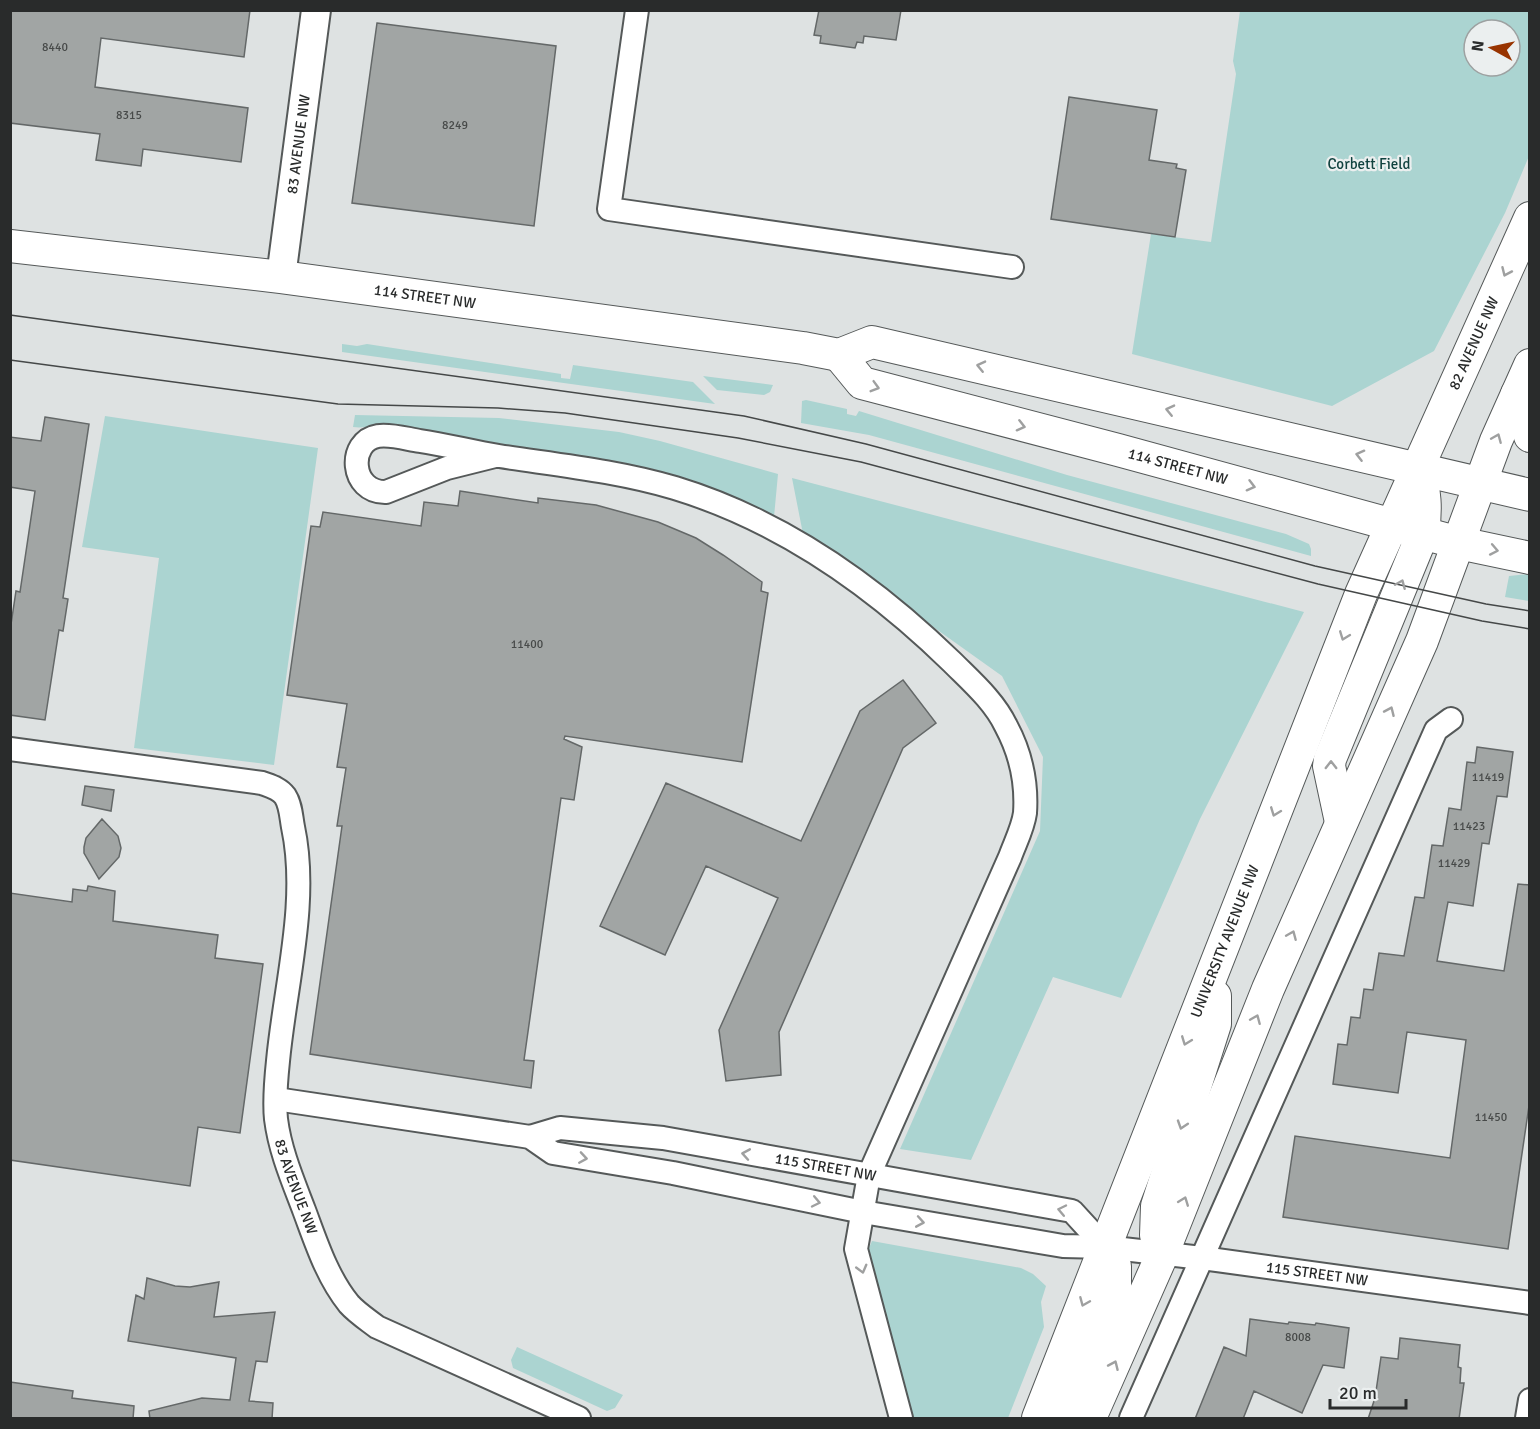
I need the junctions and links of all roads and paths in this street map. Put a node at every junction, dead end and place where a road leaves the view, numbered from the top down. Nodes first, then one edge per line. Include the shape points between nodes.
1 (315, 10) edge
2 (637, 10) edge
3 (1530, 218) edge
4 (10, 246) edge
5 (1012, 267) dead end
6 (281, 277) junction
7 (839, 355) junction
8 (1530, 365) edge
9 (1517, 394) junction
10 (1530, 436) edge
11 (495, 456) junction
12 (1417, 468) junction
13 (1480, 484) junction
14 (1530, 495) edge
15 (1392, 524) junction
16 (1423, 533) junction
17 (1459, 543) junction
18 (1530, 558) edge
19 (1451, 719) dead end
20 (10, 749) edge
21 (1341, 822) junction
22 (1214, 967) junction
23 (276, 1099) junction
24 (530, 1137) junction
25 (868, 1175) junction
26 (862, 1212) junction
27 (1105, 1247) junction
28 (1162, 1255) junction
29 (1202, 1258) junction
30 (1530, 1303) edge
31 (1530, 1400) edge
32 (579, 1419) edge
33 (901, 1419) edge
34 (1038, 1419) edge
35 (1067, 1419) edge
36 (1090, 1419) edge
37 (1131, 1419) edge
38 (1527, 1419) edge

1 - 6 street, 83 AVENUE NW
2 - 5 street via 609,209
3 -> 12 main road, 82 AVENUE NW
4 - 6 main road, 114 STREET NW
6 - 7 main road, 114 STREET NW
12 -> 7 main road via 872,342
7 -> 15 main road, 114 STREET NW via 862,383
8 - 9 main road
9 - 10 main road
13 -> 9 main road
11 - 11 street via 444,444 380,436 371,438 359,451 356,469 364,484 386,492 447,468
11 - 25 street via 638,478 676,488 752,519 854,579 888,605 986,695 1006,725 1024,781 1025,814 1019,834
12 - 13 main road
12 - 15 main road, UNIVERSITY AVENUE NW
12 - 16 main road via 1424,485
13 - 14 main road
13 - 17 main road
15 - 16 main road, 114 STREET NW
15 -> 22 main road, UNIVERSITY AVENUE NW
16 - 17 main road, 114 STREET NW
21 -> 16 main road via 1329,766 1332,751
17 -> 18 main road, 114 STREET NW
21 -> 17 main road via 1422,641
19 - 29 street via 1436,730
20 - 23 street, 83 AVENUE NW via 261,783 284,795 298,849 298,899
28 -> 21 main road via 1243,1050
22 -> 27 main road, UNIVERSITY AVENUE NW
22 -> 28 main road via 1215,1024 1157,1206 1156,1235
23 - 24 street, 115 STREET NW
23 - 32 street, 83 AVENUE NW via 281,1145 292,1176 321,1255 350,1304 377,1328
25 -> 24 street, 115 STREET NW via 663,1138 560,1128
24 -> 26 street, 115 STREET NW via 553,1153
25 - 26 street
27 -> 25 street, 115 STREET NW via 1072,1211
26 -> 27 street, 115 STREET NW via 1063,1246
26 -> 33 street via 856,1249
27 - 28 street, 115 STREET NW
27 -> 34 main road, UNIVERSITY AVENUE NW
27 - 35 main road via 1115,1266 1115,1291
28 - 29 street, 115 STREET NW
36 -> 28 main road
29 - 30 street, 115 STREET NW
29 - 37 street
31 - 38 street

